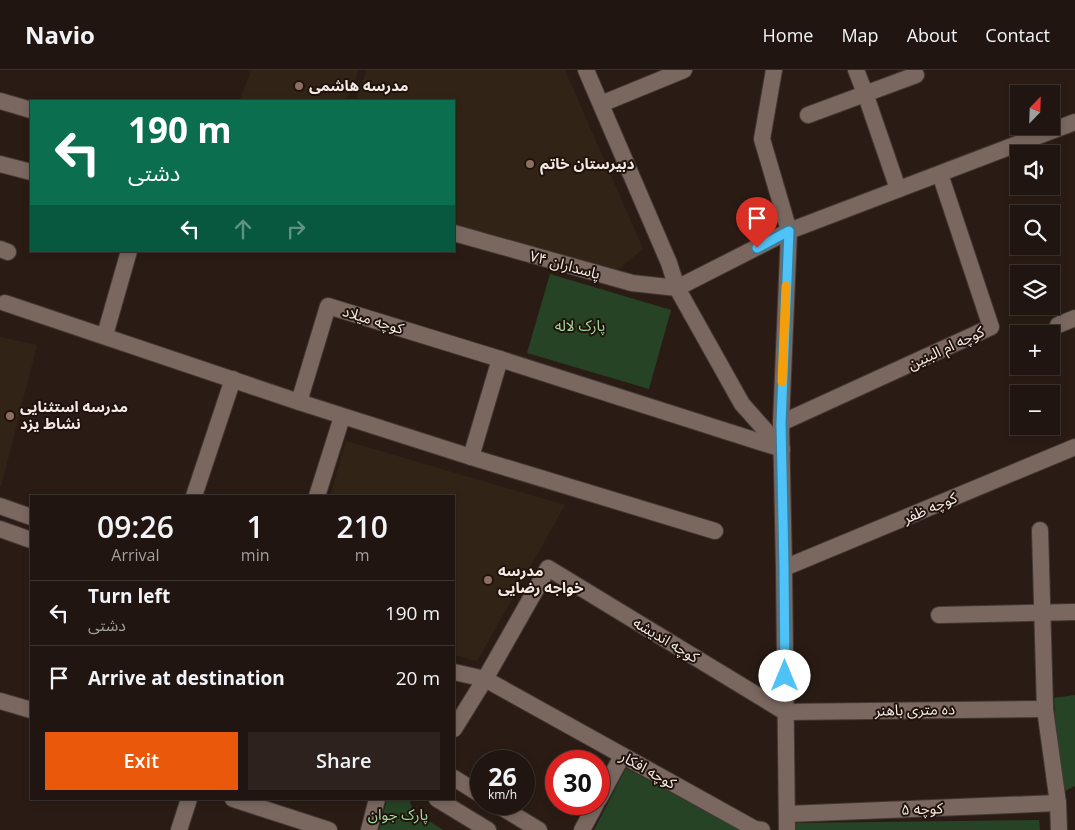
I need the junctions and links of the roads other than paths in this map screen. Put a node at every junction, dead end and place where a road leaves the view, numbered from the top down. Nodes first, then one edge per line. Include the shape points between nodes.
1 (586, 70) edge
2 (684, 70) edge
3 (774, 70) edge
4 (856, 70) edge
5 (916, 75) dead end
6 (865, 93) junction
7 (0, 100) edge
8 (601, 104) junction
9 (30, 110) edge
10 (808, 115) dead end
11 (1075, 122) edge
12 (0, 164) edge
13 (30, 172) edge
14 (940, 174) junction
15 (898, 189) junction
16 (789, 231) junction
17 (455, 233) edge
18 (129, 252) edge
19 (677, 288) junction
20 (5, 303) dead end
21 (1075, 318) edge
22 (1060, 325) edge
23 (105, 335) junction
24 (500, 359) junction
25 (233, 378) junction
26 (299, 402) junction
27 (342, 417) junction
28 (781, 423) junction
29 (1075, 448) edge
30 (782, 449) junction
31 (471, 457) junction
32 (194, 495) edge
33 (317, 495) edge
34 (0, 506) edge
35 (30, 517) edge
36 (0, 529) edge
37 (1040, 530) dead end
38 (715, 531) dead end
39 (30, 540) edge
40 (784, 568) junction
41 (1075, 612) edge
42 (1043, 614) junction
43 (939, 615) dead end
44 (455, 672) edge
45 (484, 679) junction
46 (0, 701) edge
47 (1045, 709) junction
48 (30, 710) edge
49 (785, 712) junction
50 (455, 727) edge
51 (622, 756) junction
52 (610, 778) edge
53 (455, 779) edge
54 (470, 788) edge
55 (188, 800) edge
56 (236, 800) edge
57 (377, 800) edge
58 (439, 800) edge
59 (1058, 803) junction
60 (514, 815) edge
61 (590, 815) edge
62 (787, 822) edge
63 (179, 830) edge
64 (329, 830) edge
65 (369, 830) edge
66 (488, 830) edge
67 (539, 830) edge
68 (582, 830) edge
69 (762, 830) edge
70 (1059, 830) edge

1 - 8 street
2 - 8 street
3 - 16 street via 762,139
4 - 6 street
5 - 6 street
6 - 10 street
6 - 15 street
7 - 9 street
8 - 19 street
11 - 14 street
12 - 13 street
14 - 15 street
14 - 28 street, کوچه ام البنین via 991,327
15 - 16 street
16 - 19 street
16 - 28 street
17 - 19 street, پاسداران ۷۴ via 632,283
18 - 23 street
19 - 30 street via 742,404
20 - 23 street
21 - 22 street
23 - 25 street
24 - 26 street, کوچه میلاد via 328,306
24 - 30 street, کوچه میلاد
24 - 31 street
25 - 26 street
25 - 32 street
26 - 27 street
27 - 31 street
27 - 33 street
28 - 30 street
29 - 40 street, کوچه ظفر
30 - 40 street
31 - 38 street
34 - 35 street
36 - 39 street
37 - 42 street
40 - 49 street
41 - 42 street
42 - 43 street
42 - 47 street
44 - 45 street, کوچه افکار
45 - 49 street, کوچه اندیشه via 548,568
45 - 50 street
45 - 51 street, کوچه افکار
46 - 48 street
47 - 49 street, ده متری باهنر
47 - 59 street
49 - 62 street
51 - 52 street
51 - 69 street, کوچه افکار
53 - 54 street
55 - 63 street
56 - 64 street
57 - 65 street
58 - 66 street
59 - 62 street, کوچه ۵
59 - 70 street
60 - 67 street
61 - 68 street

